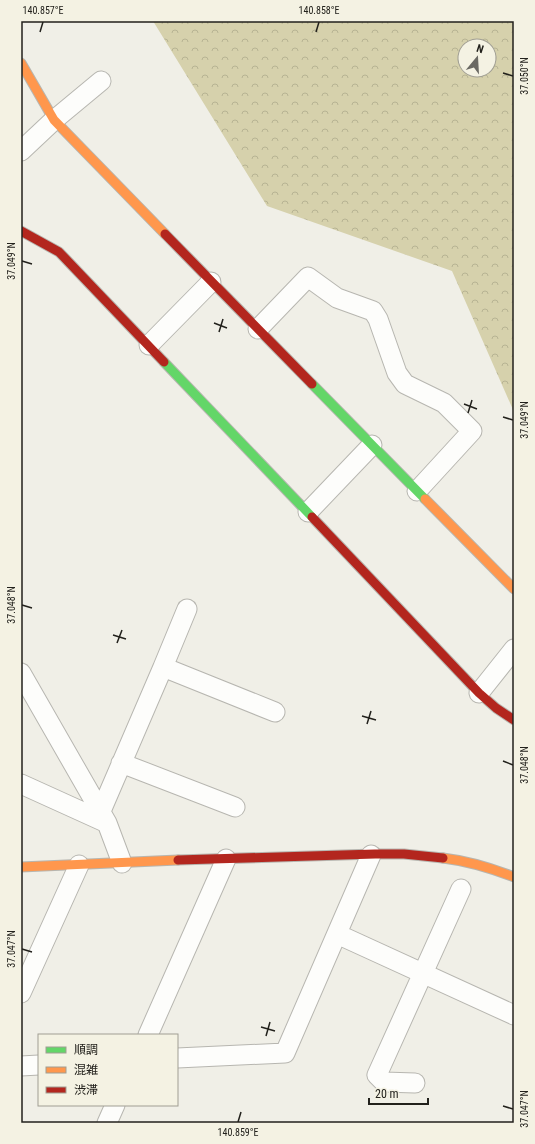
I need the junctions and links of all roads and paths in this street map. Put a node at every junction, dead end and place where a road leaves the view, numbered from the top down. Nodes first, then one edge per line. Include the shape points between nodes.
1 (21, 62) edge
2 (101, 81) dead end
3 (54, 120) junction
4 (21, 151) edge
5 (21, 231) edge
6 (211, 282) junction
7 (258, 329) junction
8 (149, 345) junction
9 (372, 445) junction
10 (417, 491) junction
11 (308, 512) junction
12 (514, 589) edge
13 (187, 609) dead end
14 (514, 649) edge
15 (163, 667) junction
16 (21, 673) edge
17 (478, 693) junction
18 (275, 712) dead end
19 (514, 720) edge
20 (122, 763) junction
21 (21, 784) edge
22 (236, 806) dead end
23 (104, 817) junction
24 (371, 855) junction
25 (226, 859) junction
26 (122, 863) junction
27 (80, 865) junction
28 (21, 867) edge
29 (514, 877) edge
30 (461, 888) dead end
31 (337, 934) junction
32 (423, 974) junction
33 (21, 993) edge
34 (514, 1015) edge
35 (148, 1034) edge
36 (178, 1058) edge
37 (38, 1065) edge
38 (21, 1066) edge
39 (415, 1083) dead end
40 (114, 1106) edge
41 (106, 1123) edge

1 - 3 street
2 - 3 street
3 - 4 street
3 - 6 street
5 - 8 street via 59,252
6 - 7 street
6 - 8 street
7 - 9 street
7 - 10 street via 308,277 337,298 374,311 397,373 406,384 444,403 472,431
8 - 11 street
9 - 10 street
9 - 11 street
10 - 12 street
11 - 17 street
13 - 15 street
14 - 17 street
15 - 18 street
15 - 20 street
16 - 23 street
17 - 19 street
20 - 22 street
20 - 23 street
21 - 23 street
23 - 26 street
24 - 25 street
24 - 29 street via 432,855 467,860
24 - 31 street
25 - 26 street
25 - 35 street
26 - 27 street
27 - 28 street
27 - 33 street
30 - 32 street
31 - 32 street
31 - 36 street via 285,1053
32 - 34 street
32 - 39 street via 377,1075 384,1082
37 - 38 street
40 - 41 street

